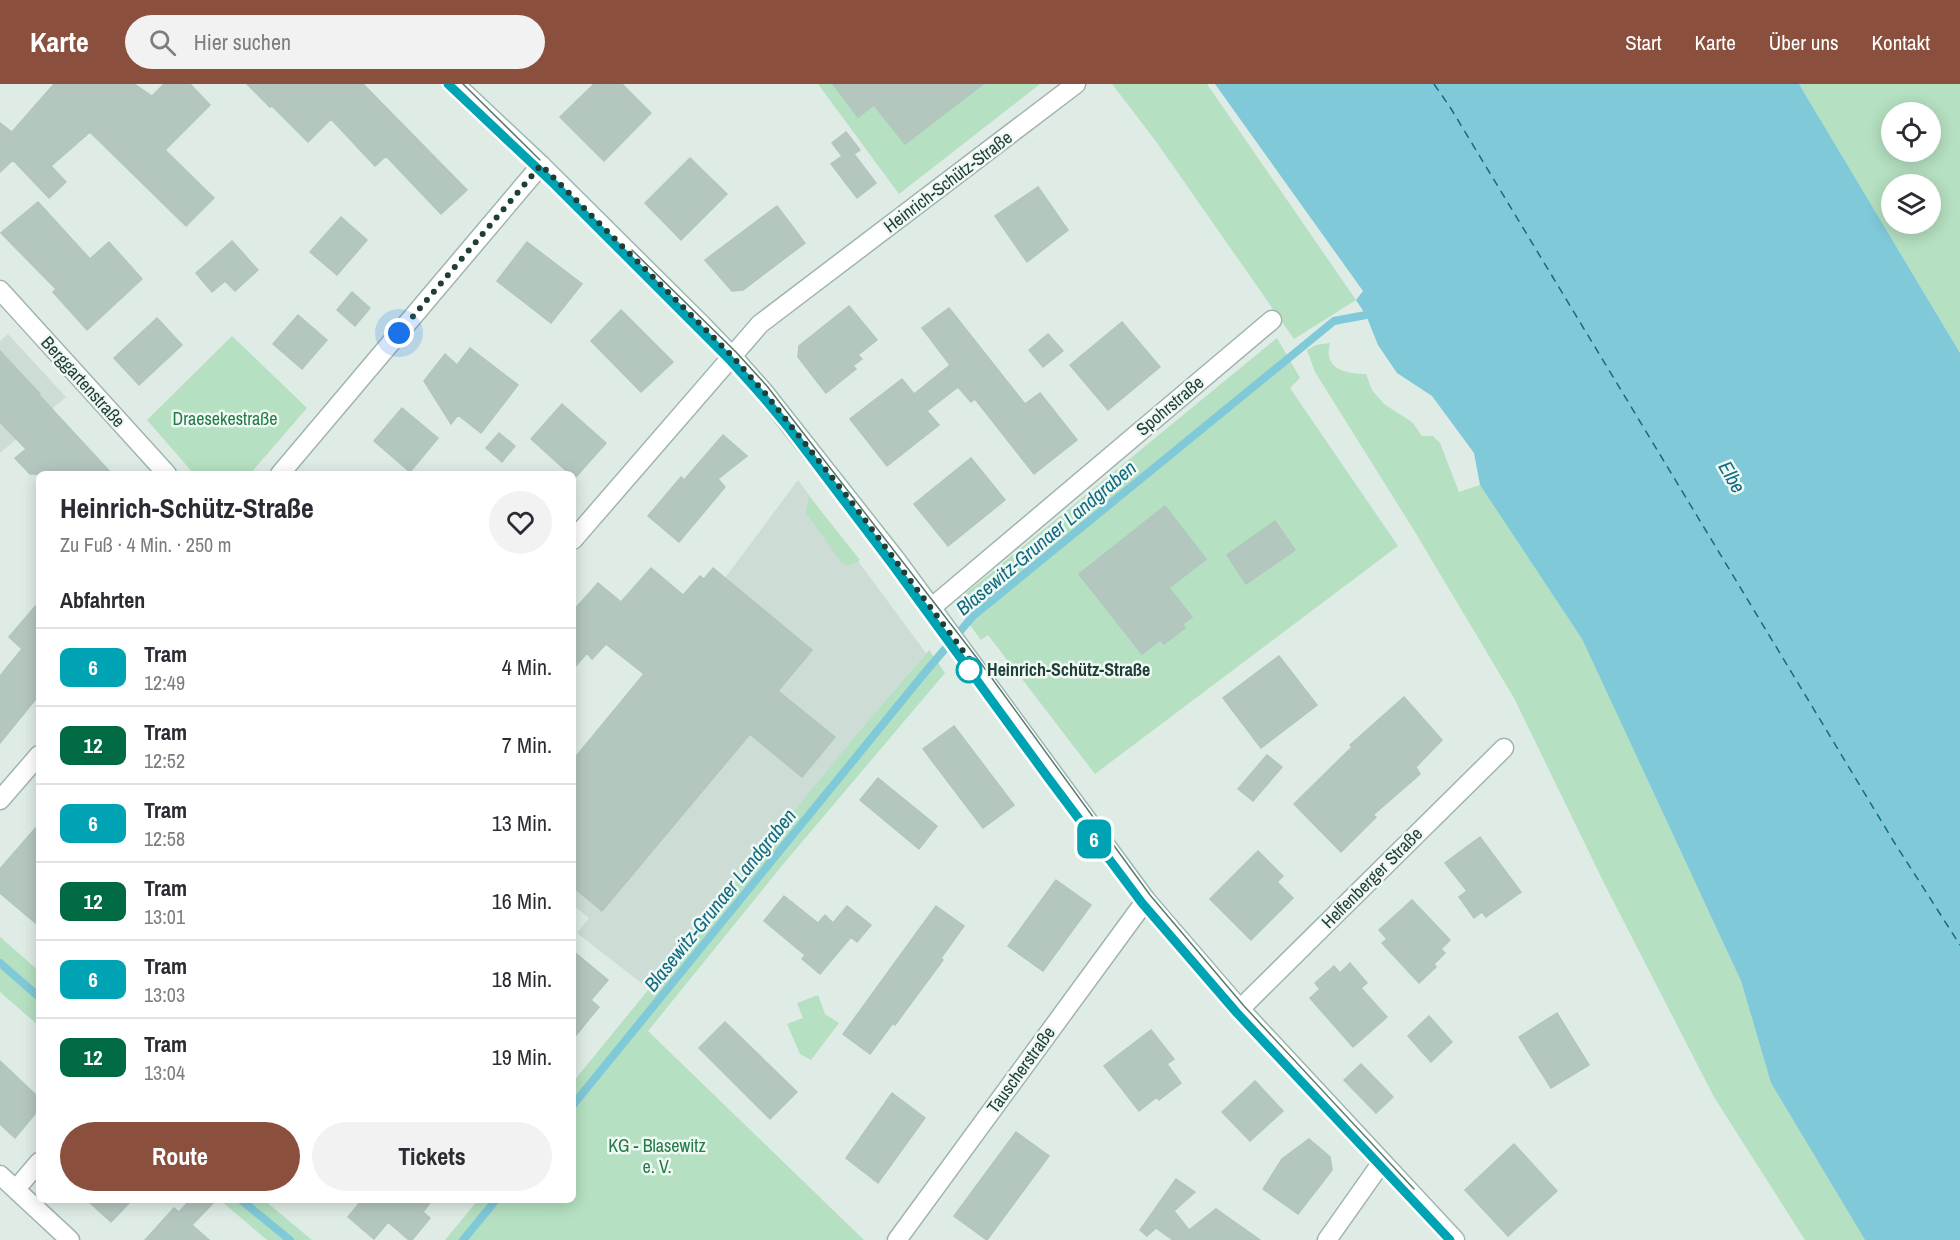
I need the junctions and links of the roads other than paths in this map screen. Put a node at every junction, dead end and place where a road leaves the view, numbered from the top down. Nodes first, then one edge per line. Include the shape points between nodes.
1 (455, 84) edge
2 (1076, 84) edge
3 (541, 165) junction
4 (0, 290) edge
5 (1272, 320) dead end
6 (732, 356) junction
7 (164, 471) edge
8 (283, 471) edge
9 (576, 537) edge
10 (934, 612) junction
11 (1503, 748) dead end
12 (36, 758) edge
13 (0, 800) edge
14 (1146, 900) junction
15 (1240, 1009) junction
16 (1382, 1162) junction
17 (36, 1166) edge
18 (0, 1175) edge
19 (16, 1189) junction
20 (70, 1240) edge
21 (897, 1240) edge
22 (1327, 1240) edge
23 (1455, 1240) edge

1 - 3 street
2 - 6 street, Heinrich-Schütz-Straße via 760,324
3 - 6 street
3 - 8 street
4 - 7 street, Berggartenstraße
5 - 10 street, Spohrstraße
6 - 9 street, Heinrich-Schütz-Straße
6 - 10 street via 792,425
10 - 14 street
11 - 15 street, Helfenberger Straße
12 - 13 street
14 - 15 street
14 - 21 street, Tauscherstraße
15 - 16 street
16 - 22 street
16 - 23 street
17 - 19 street
18 - 19 street
19 - 20 street

